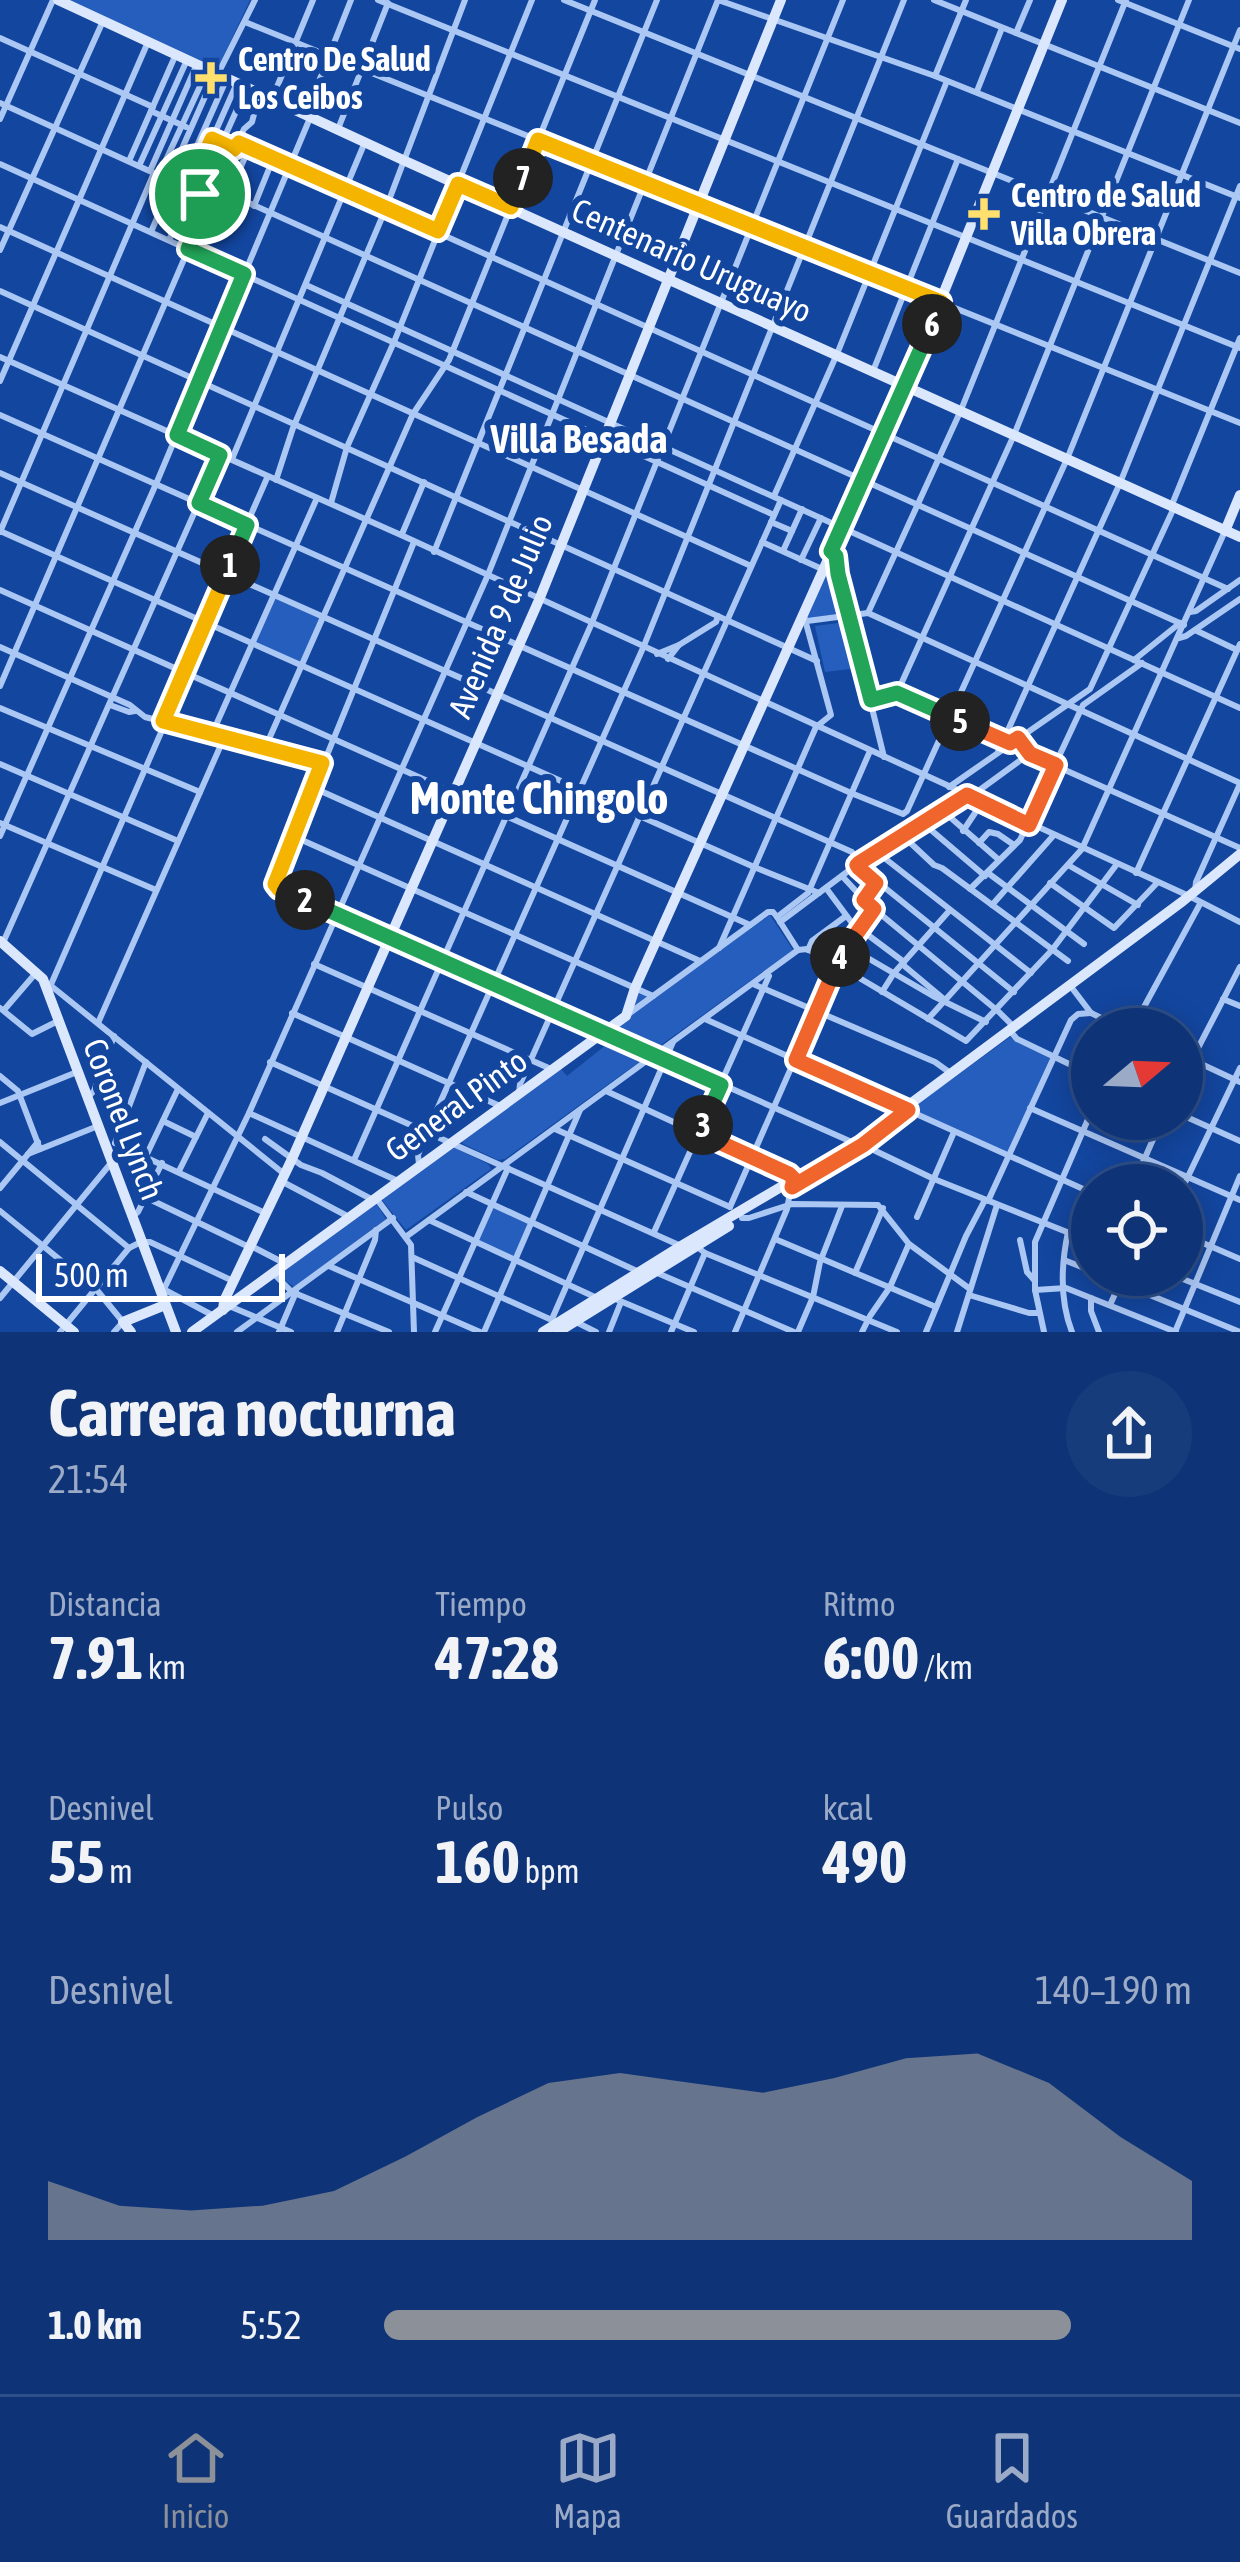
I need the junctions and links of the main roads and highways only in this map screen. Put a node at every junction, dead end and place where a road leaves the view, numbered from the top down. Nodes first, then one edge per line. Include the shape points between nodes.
1 (56, 0) edge
2 (781, 0) edge
3 (1062, 0) edge
4 (668, 279) junction
5 (906, 386) junction
6 (1240, 495) edge
7 (1225, 531) junction
8 (1240, 538) edge
9 (1240, 851) edge
10 (1240, 864) edge
11 (1194, 898) junction
12 (1, 944) edge
13 (1013, 1029) junction
14 (906, 1108) junction
15 (736, 1212) junction
16 (0, 1271) edge
17 (164, 1296) junction
18 (222, 1311) junction
19 (555, 1325) edge
20 (127, 1327) edge
21 (66, 1330) edge
22 (176, 1332) edge
23 (192, 1332) edge
24 (543, 1332) edge

1 - 4 main road, Centenario Uruguayo
2 - 4 main road, Avenida 9 de Julio
3 - 5 main road
4 - 5 main road, Centenario Uruguayo
4 - 18 main road, Avenida 9 de Julio via 519,646
5 - 7 main road, Centenario Uruguayo
5 - 18 main road, General Pinto via 626,1016
6 - 7 main road
7 - 8 main road, Centenario Uruguayo
9 - 11 main road
10 - 11 main road
11 - 13 main road
11 - 13 main road
12 - 17 main road, Coronel Lynch via 44,982 111,1153 135,1245
13 - 14 main road
13 - 14 main road
14 - 15 main road via 859,1145
15 - 19 main road
15 - 19 main road via 700,1249 617,1300
16 - 21 main road
17 - 20 main road
17 - 22 main road, Coronel Lynch
18 - 23 main road, General Pinto
19 - 24 main road

